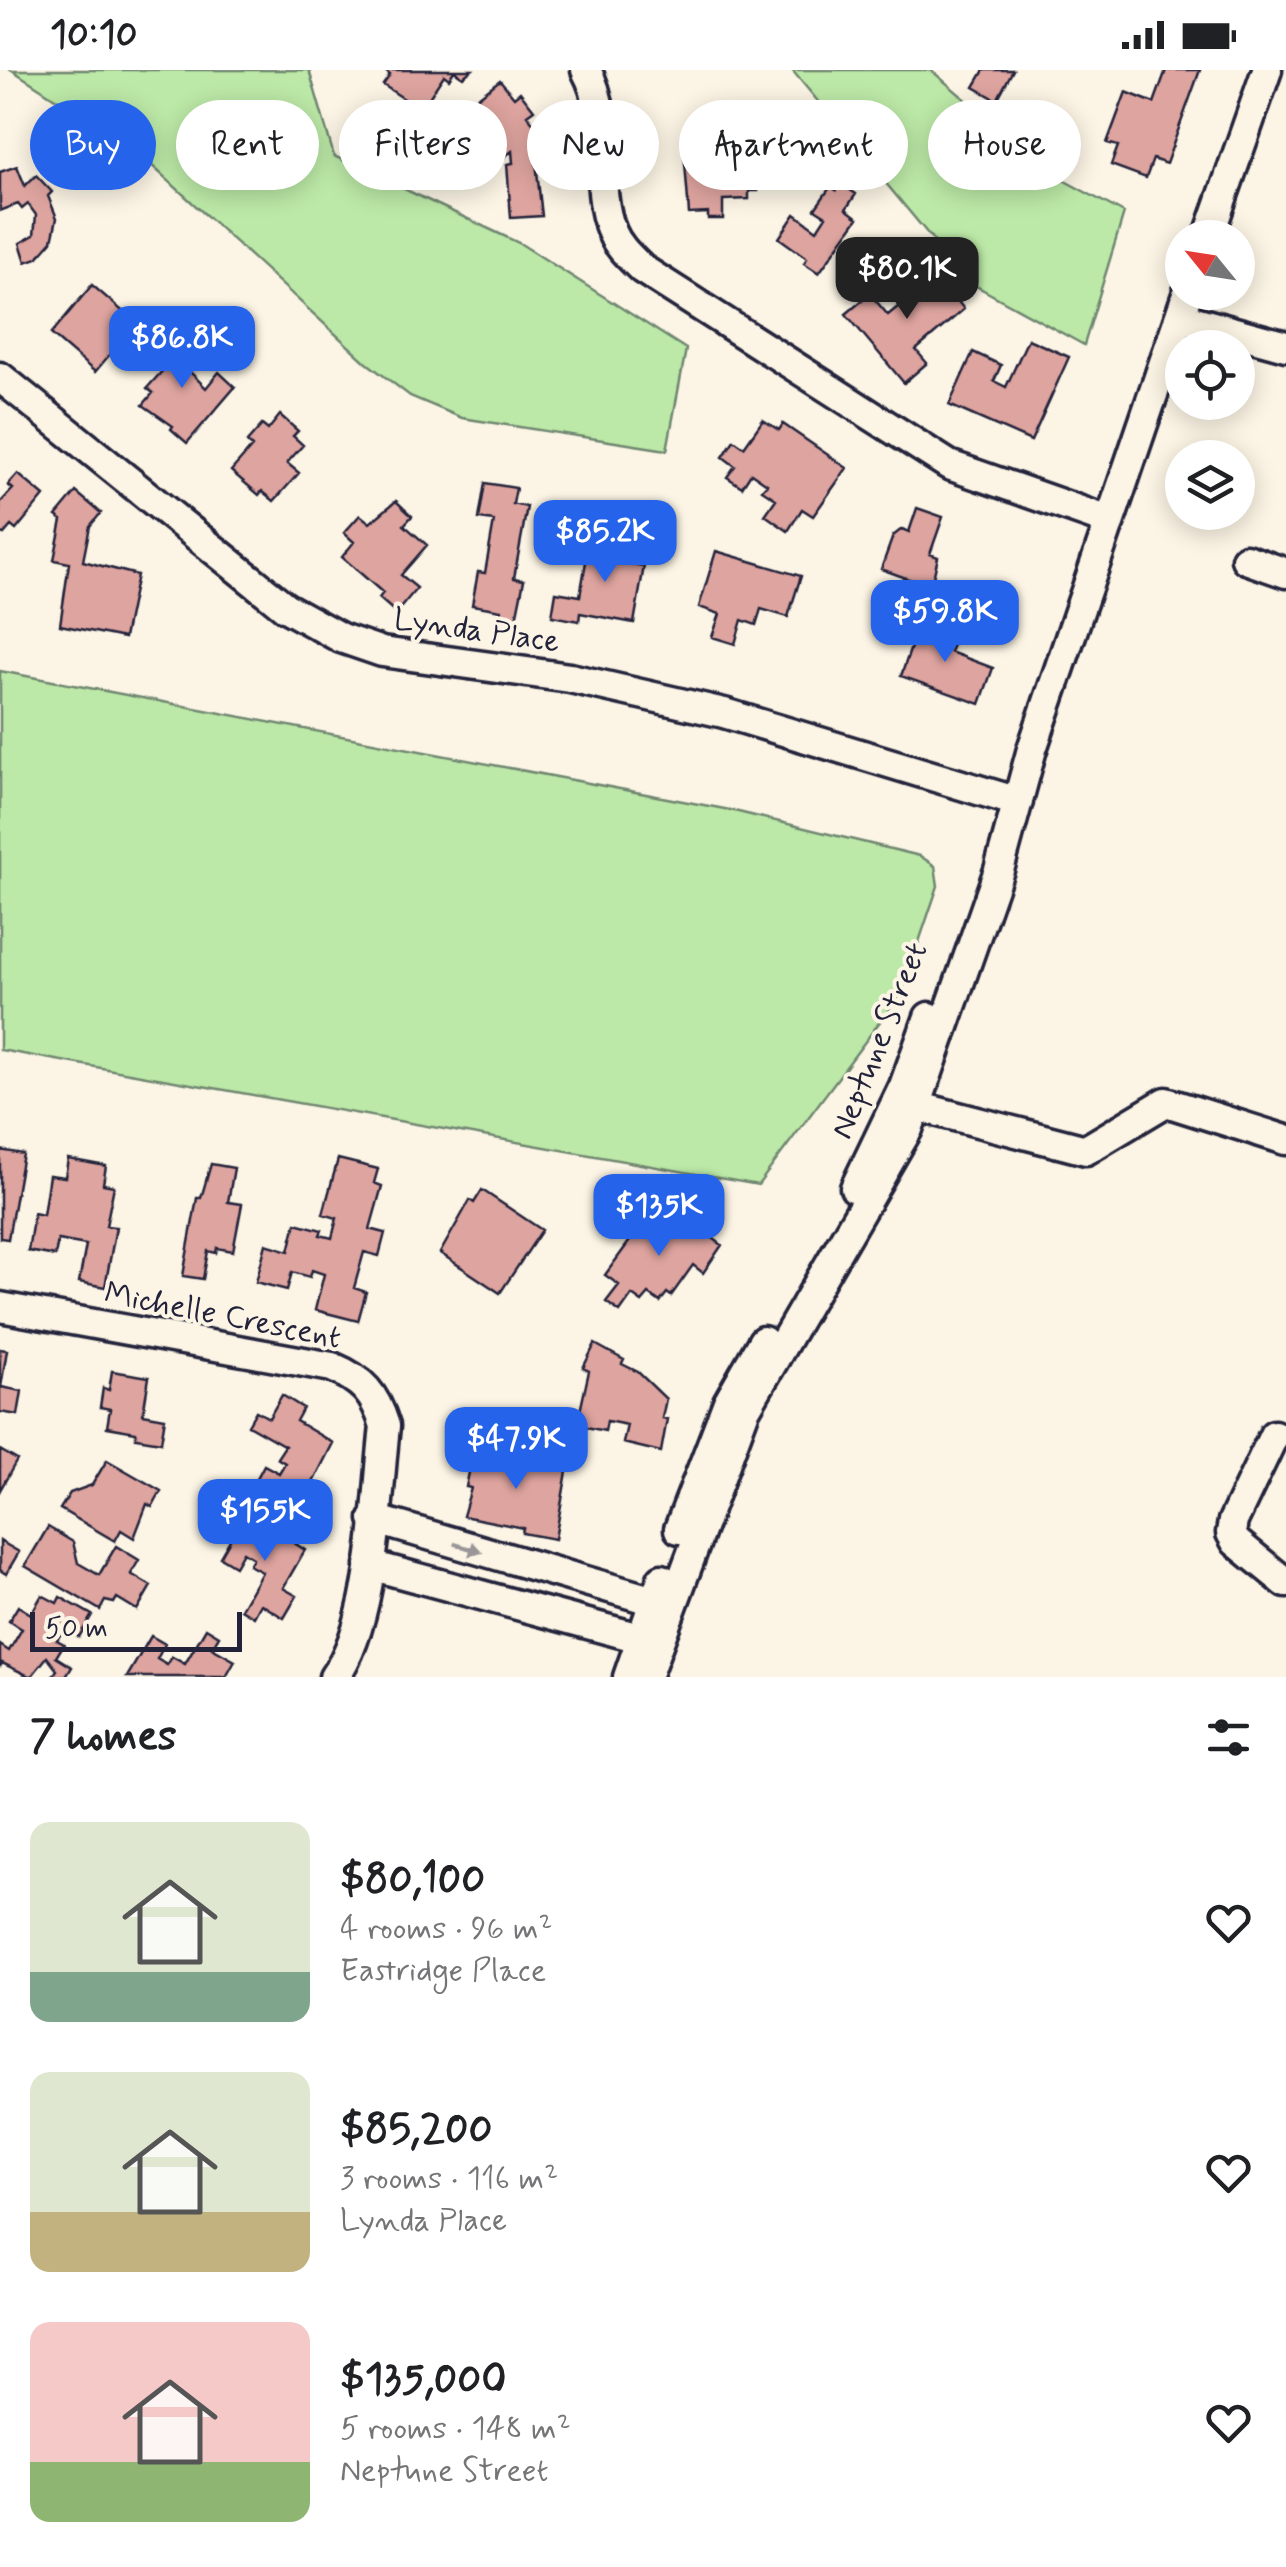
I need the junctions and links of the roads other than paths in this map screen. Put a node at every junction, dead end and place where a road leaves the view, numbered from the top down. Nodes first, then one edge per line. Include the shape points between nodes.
1 (586, 70) edge
2 (1267, 70) edge
3 (1214, 220) edge
4 (1182, 310) edge
5 (1196, 310) edge
6 (1286, 346) edge
7 (0, 377) edge
8 (1109, 521) junction
9 (1246, 559) dead end
10 (1286, 573) edge
11 (1013, 801) junction
12 (907, 1105) junction
13 (1286, 1140) edge
14 (0, 1307) edge
15 (1274, 1435) dead end
16 (374, 1519) junction
17 (370, 1565) junction
18 (1286, 1583) edge
19 (663, 1604) junction
20 (650, 1640) junction
21 (334, 1677) edge
22 (628, 1677) edge
23 (646, 1677) edge

1 - 8 street via 599,98 606,215 613,236 642,269 950,465
2 - 3 street
4 - 8 street, Neptune Street
5 - 6 street
7 - 11 street, Lynda Place via 285,608 341,638 382,652 570,678 724,713
8 - 11 street, Neptune Street
9 - 10 street
11 - 12 street, Neptune Street
12 - 13 street via 1086,1150 1166,1102
12 - 19 street, Neptune Street via 751,1380 745,1410
14 - 16 street, Michelle Crescent via 353,1376 367,1386 385,1426
15 - 18 street via 1231,1533
16 - 17 street, Michelle Crescent
16 -> 19 street
17 - 20 street
17 - 21 street, Michelle Crescent via 353,1643
19 - 20 street, Neptune Street
20 - 22 street, Neptune Street
20 - 23 street, Neptune Street

